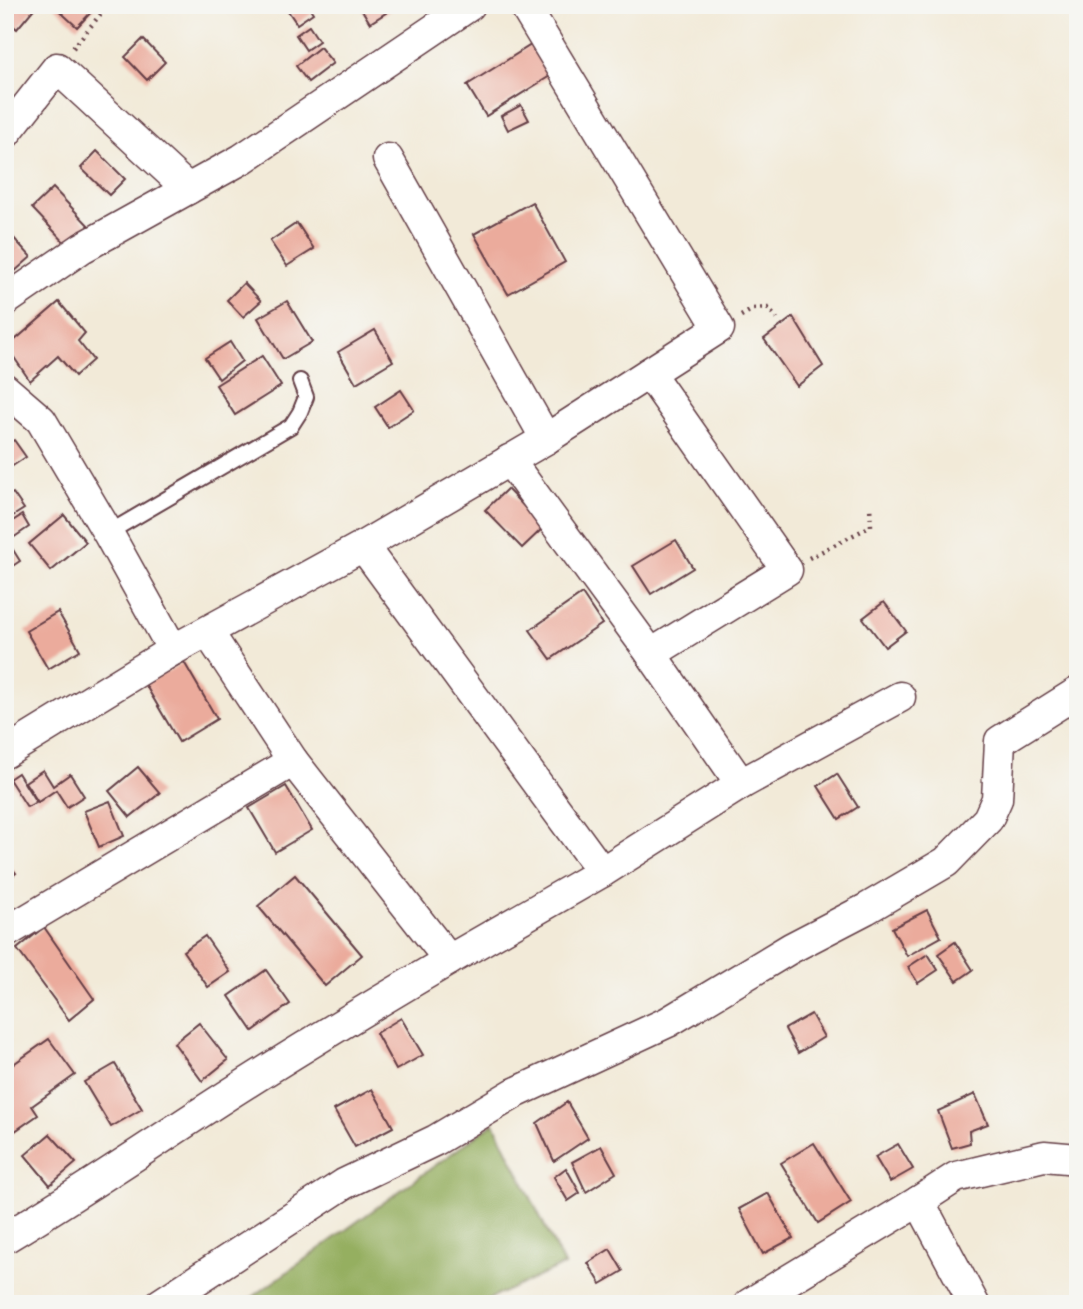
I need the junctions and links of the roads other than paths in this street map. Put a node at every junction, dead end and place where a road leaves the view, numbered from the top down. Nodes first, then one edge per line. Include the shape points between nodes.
1 (470, 5) edge
2 (524, 5) edge
3 (5, 134) edge
4 (388, 159) dead end
5 (188, 189) junction
6 (5, 301) edge
7 (649, 373) junction
8 (300, 381) dead end
9 (5, 389) edge
10 (546, 439) junction
11 (509, 460) junction
12 (108, 533) junction
13 (363, 546) junction
14 (208, 632) junction
15 (173, 650) junction
16 (651, 654) junction
17 (1078, 692) edge
18 (900, 697) dead end
19 (5, 753) edge
20 (293, 761) junction
21 (741, 784) junction
22 (602, 872) junction
23 (5, 933) edge
24 (449, 960) junction
25 (1078, 1159) edge
26 (919, 1201) junction
27 (5, 1238) edge
28 (160, 1304) edge
29 (749, 1304) edge
30 (974, 1304) edge

1 - 5 street via 242,159
2 - 7 street via 719,328
3 - 5 street via 57,68
4 - 10 street
5 - 6 street via 82,248
7 - 10 street
7 - 16 street via 787,570
8 - 12 lane via 306,397 290,426
9 - 12 street via 41,420
10 - 11 street
11 - 13 street
11 - 16 street
12 - 15 street
13 - 14 street
13 - 22 street
14 - 15 street
14 - 20 street
15 - 19 street
16 - 21 street
17 - 28 street via 1000,741 997,799 988,819 946,862 668,1022 515,1093 436,1140 344,1184
18 - 21 street
20 - 23 street
20 - 24 street
21 - 22 street
22 - 24 street
24 - 27 street
25 - 26 street via 1044,1156 956,1177
26 - 29 street
26 - 30 street

